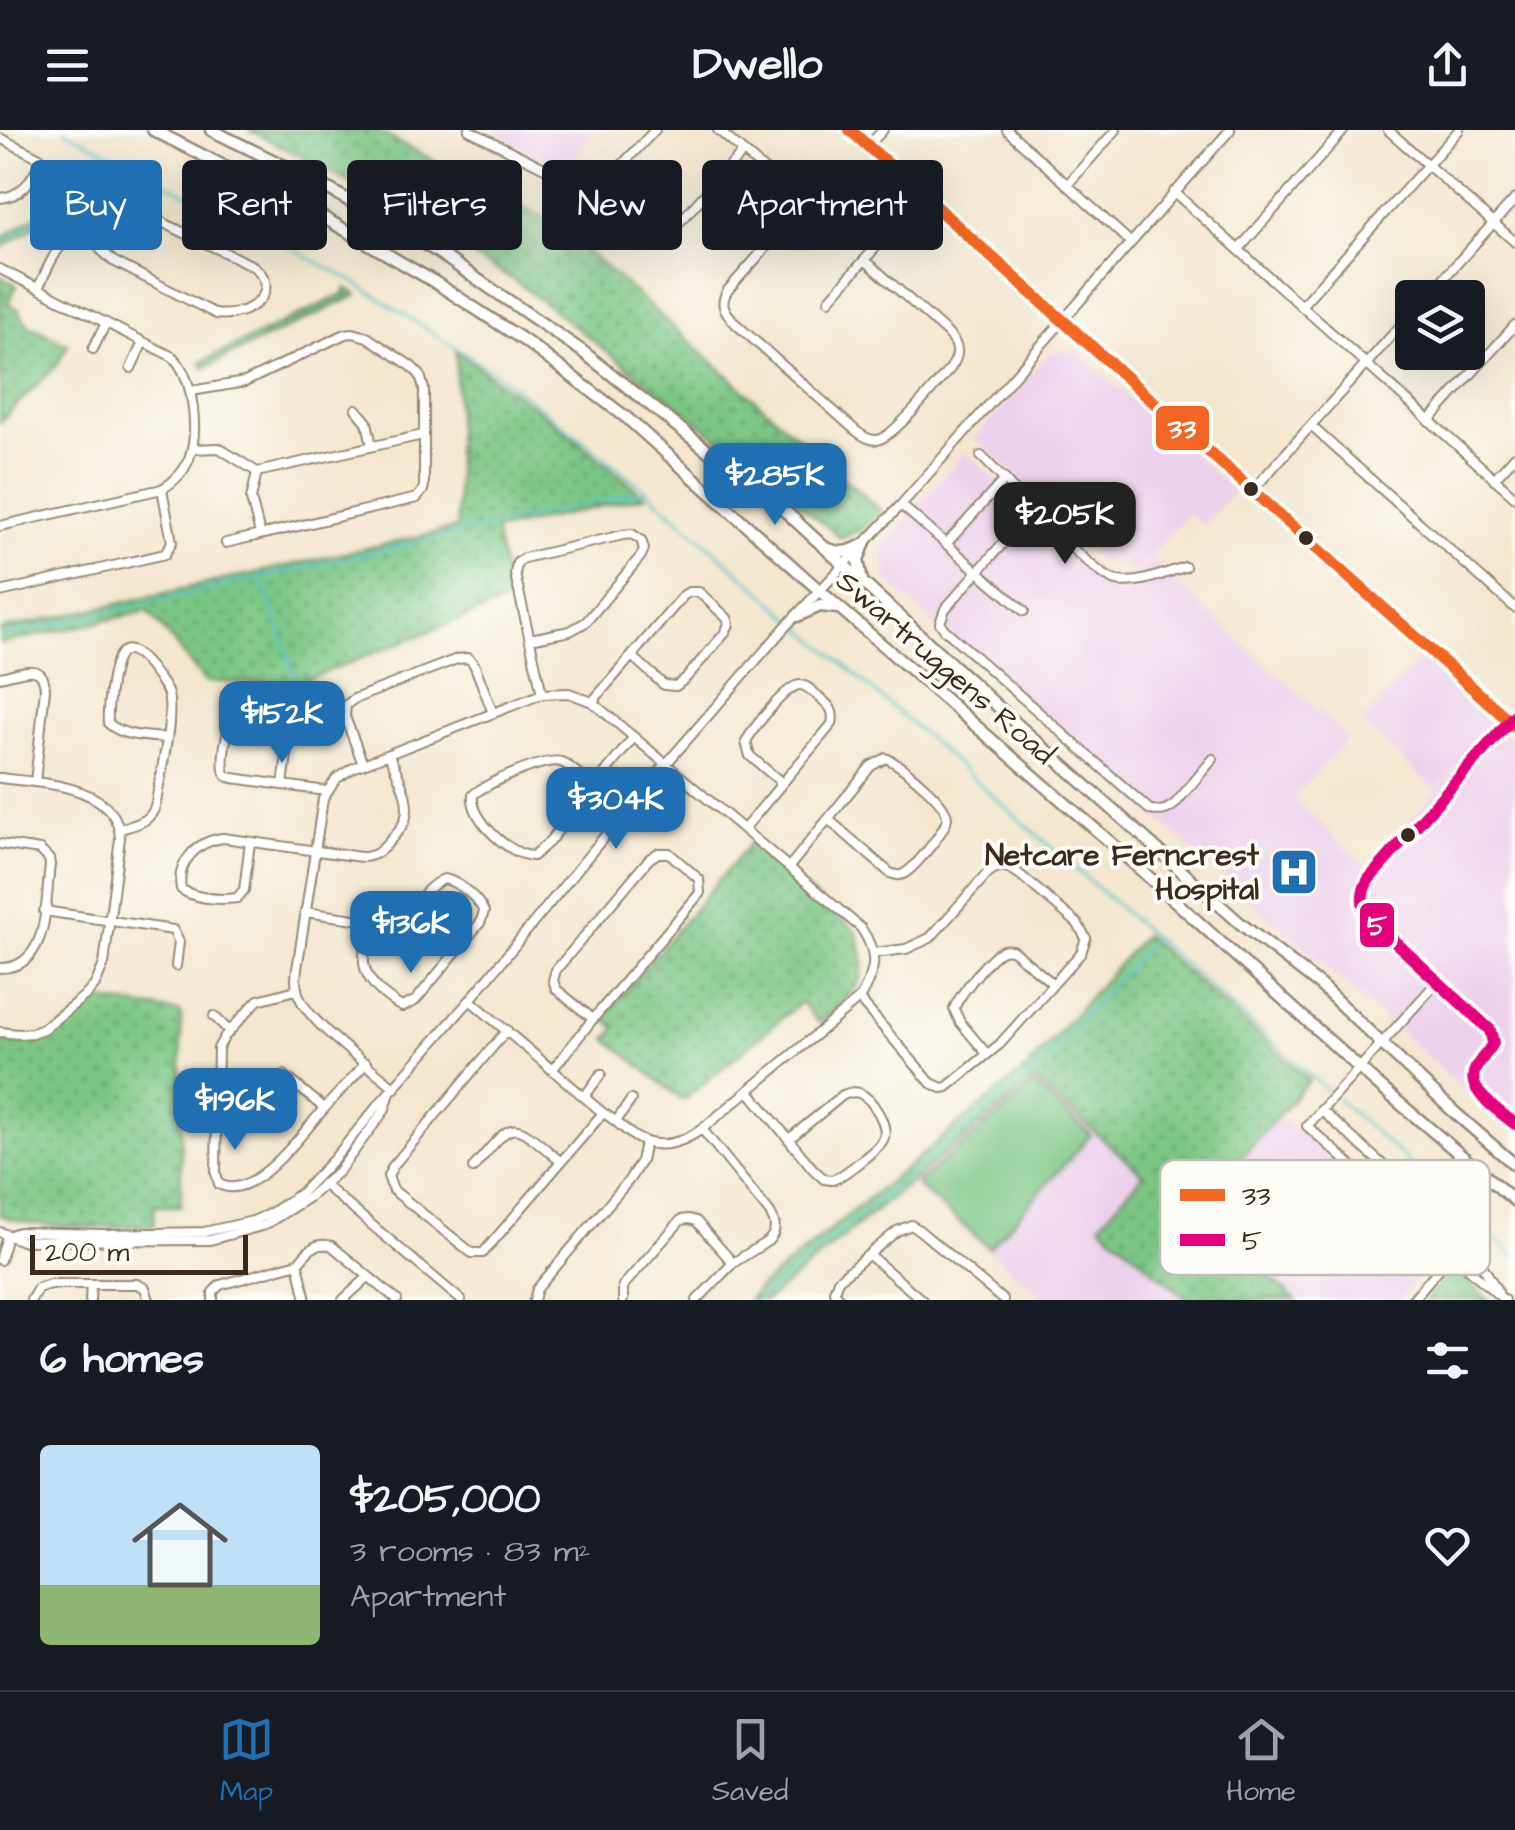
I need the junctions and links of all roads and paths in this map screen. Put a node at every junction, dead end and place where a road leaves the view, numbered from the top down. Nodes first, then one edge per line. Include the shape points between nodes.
1 (154, 130) edge
2 (211, 130) edge
3 (469, 130) edge
4 (655, 130) edge
5 (718, 130) edge
6 (850, 130) edge
7 (883, 130) edge
8 (1007, 130) edge
9 (1116, 130) edge
10 (1230, 130) edge
11 (1344, 130) edge
12 (1388, 130) edge
13 (1459, 130) edge
14 (0, 138) edge
15 (868, 146) junction
16 (743, 152) junction
17 (42, 159) joint
18 (883, 160) edge
19 (1427, 165) junction
20 (1068, 184) junction
21 (1174, 192) junction
22 (0, 198) edge
23 (1515, 199) edge
24 (943, 214) edge
25 (682, 220) edge
26 (1494, 223) junction
27 (86, 229) joint
28 (1130, 242) junction
29 (1515, 242) edge
30 (1238, 249) junction
31 (57, 250) edge
32 (874, 250) edge
33 (865, 260) junction
34 (0, 268) edge
35 (1442, 280) edge
36 (38, 288) junction
37 (828, 300) dead end
38 (1300, 306) junction
39 (1062, 321) junction
40 (106, 324) junction
41 (1515, 325) edge
42 (1395, 332) edge
43 (143, 342) junction
44 (93, 349) dead end
45 (1366, 364) junction
46 (131, 368) dead end
47 (191, 391) junction
48 (356, 409) dead end
49 (1429, 421) junction
50 (1311, 426) junction
51 (423, 435) junction
52 (372, 446) junction
53 (192, 448) junction
54 (981, 456) dead end
55 (1515, 456) edge
56 (258, 472) junction
57 (1005, 479) junction
58 (1494, 479) junction
59 (162, 489) junction
60 (1252, 491) junction
61 (1515, 498) edge
62 (901, 505) junction
63 (1034, 508) junction
64 (0, 526) edge
65 (260, 534) junction
66 (226, 543) dead end
67 (864, 544) junction
68 (946, 544) junction
69 (823, 546) junction
70 (844, 565) junction
71 (1185, 568) dead end
72 (978, 572) junction
73 (863, 586) junction
74 (820, 591) junction
75 (0, 592) edge
76 (1515, 608) edge
77 (1024, 611) dead end
78 (848, 614) junction
79 (797, 616) junction
80 (530, 639) junction
81 (632, 656) junction
82 (0, 678) edge
83 (542, 694) junction
84 (592, 702) junction
85 (493, 713) junction
86 (1513, 721) edge
87 (634, 737) junction
88 (166, 738) junction
89 (389, 754) junction
90 (1213, 760) dead end
91 (363, 764) junction
92 (666, 764) junction
93 (0, 778) edge
94 (34, 782) junction
95 (782, 783) junction
96 (283, 785) junction
97 (592, 786) junction
98 (326, 791) junction
99 (828, 819) junction
100 (120, 829) junction
101 (744, 829) junction
102 (250, 842) junction
103 (0, 844) edge
104 (314, 851) junction
105 (788, 867) junction
106 (44, 911) junction
107 (305, 912) junction
108 (110, 920) junction
109 (369, 922) junction
110 (874, 953) junction
111 (176, 966) dead end
112 (0, 968) edge
113 (1438, 981) junction
114 (1052, 983) junction
115 (296, 990) junction
116 (858, 999) junction
117 (470, 1000) junction
118 (214, 1016) dead end
119 (593, 1019) junction
120 (507, 1030) junction
121 (229, 1031) junction
122 (0, 1032) edge
123 (1381, 1042) junction
124 (988, 1054) junction
125 (366, 1063) junction
126 (1360, 1068) junction
127 (552, 1070) junction
128 (601, 1074) dead end
129 (284, 1075) dead end
130 (392, 1090) junction
131 (749, 1091) junction
132 (585, 1096) junction
133 (631, 1100) dead end
134 (324, 1108) junction
135 (1321, 1110) junction
136 (603, 1112) junction
137 (217, 1118) junction
138 (240, 1118) dead end
139 (617, 1120) junction
140 (1515, 1124) edge
141 (702, 1130) junction
142 (789, 1138) junction
143 (645, 1142) junction
144 (1344, 1160) edge
145 (1377, 1160) edge
146 (1467, 1160) edge
147 (560, 1162) junction
148 (1515, 1165) edge
149 (473, 1168) dead end
150 (316, 1178) junction
151 (1490, 1180) edge
152 (324, 1185) junction
153 (1515, 1201) edge
154 (4, 1234) edge
155 (869, 1255) junction
156 (0, 1260) edge
157 (298, 1263) junction
158 (734, 1263) junction
159 (1434, 1275) edge
160 (1475, 1275) edge
161 (1488, 1275) edge
162 (368, 1277) junction
163 (91, 1284) junction
164 (449, 1296) edge
165 (1503, 1299) edge
166 (31, 1300) edge
167 (90, 1300) edge
168 (149, 1300) edge
169 (213, 1300) edge
170 (306, 1300) edge
171 (343, 1300) edge
172 (396, 1300) edge
173 (461, 1300) edge
174 (534, 1300) edge
175 (623, 1300) edge
176 (697, 1300) edge
177 (840, 1300) edge
178 (922, 1300) edge
179 (1002, 1300) edge
180 (1412, 1300) edge

1 - 74 main road, Swartruggens Road via 376,246 524,342 626,418
2 - 69 main road, Swartruggens Road via 376,215 499,292 762,490
3 - 4 street via 593,189
5 - 16 street
6 - 15 street
7 - 15 street
8 - 20 street
9 - 20 street
10 - 21 street
11 - 30 street
12 - 19 street
13 - 19 street
14 - 17 street
15 - 18 street
16 - 25 street
16 - 33 street via 790,192 796,210 728,290 724,311 855,430 880,440 894,432 958,353 947,333
17 - 22 street via 23,189
19 - 26 street
19 - 38 street
20 - 28 street
21 - 28 street
21 - 30 street
23 - 26 street
24 - 39 street
26 - 29 street
26 - 35 street
27 - 27 street via 120,209 139,210 253,266 263,276 262,296 243,313 216,314 114,260
28 - 39 street
30 - 38 street
31 - 36 street
32 - 33 street
33 - 37 street
34 - 36 street
36 - 40 street
38 - 45 street
39 - 60 street
39 - 62 street
40 - 43 street
40 - 44 street
41 - 49 street
42 - 45 street
43 - 46 street
43 - 47 street via 180,364
45 - 49 street
45 - 50 street
47 - 51 street via 245,382 345,334 360,334 424,381
47 - 53 street
48 - 52 street
49 - 58 street
50 - 60 street
50 - 76 street
51 - 52 street
51 - 65 street via 424,490 417,498
52 - 56 street
53 - 56 street via 220,448
53 - 59 street via 184,469
54 - 57 street
55 - 58 street
56 - 65 street via 251,499
57 - 63 street
57 - 68 street
58 - 61 street
59 - 64 street
59 - 75 street via 172,542 165,554
60 - 86 street
62 - 67 street
62 - 68 street
63 - 71 street via 1112,580
63 - 72 street
65 - 66 street
67 - 69 main road via 842,553
67 - 70 street
67 - 73 main road via 858,560
68 - 72 street
69 - 70 main road, Swartruggens Road
70 - 73 main road, Swartruggens Road
70 - 74 street
72 - 77 street
72 - 90 street via 945,609 944,629 1150,810 1175,804
73 - 123 main road, Swartruggens Road
74 - 78 main road, Swartruggens Road
74 - 79 street
78 - 79 main road via 829,606
78 - 126 main road, Swartruggens Road
79 - 92 street
80 - 80 street via 515,574 520,560 623,535 641,540 641,556 586,622
80 - 83 street
81 - 81 street via 689,592 704,595 728,621 676,686 664,686
81 - 84 street
82 - 94 street via 32,670 44,677
83 - 84 street via 569,692
83 - 85 street
84 - 87 street
85 - 89 street
85 - 91 street via 474,664 457,658 346,705 344,717
86 - 113 street via 1363,888 1368,916
87 - 92 street
87 - 97 street
88 - 88 street via 167,692 138,654 122,652 108,723 129,734
88 - 100 street via 155,809 143,822
89 - 91 street
89 - 104 street via 406,802 402,826 368,857
91 - 98 street
92 - 101 street
92 - 117 street
93 - 94 street
94 - 100 street via 89,794
95 - 95 street via 750,756 746,742 786,691 805,686 829,704 834,719
95 - 101 street
96 - 96 street via 225,775 233,721 270,718 281,724 287,742
96 - 98 street
97 - 97 street via 533,856 507,845 472,805 482,788 553,761
98 - 104 street
99 - 99 street via 871,766 886,758 939,801 947,816 935,840 897,875
99 - 105 street
100 - 108 street
101 - 105 street
102 - 102 street via 244,890 237,898 181,889 183,865 198,848 216,838
102 - 104 street
103 - 106 street via 46,854
104 - 107 street
105 - 110 street via 861,928
106 - 108 street
106 - 112 street via 36,950 19,965
107 - 109 street
107 - 115 street
108 - 111 street via 173,930
108 - 122 street via 104,964 87,994 43,1029
109 - 109 street via 398,922 444,878 484,912 415,1001 402,1007 366,976
110 - 114 street via 930,938 1002,866 1086,935 1081,953
110 - 116 street
113 - 123 street
113 - 140 street via 1490,1030 1493,1043 1473,1082
114 - 124 street
114 - 124 street via 1017,953 995,955 954,1009
115 - 121 street via 258,1000
115 - 125 street via 314,1020
116 - 124 street via 937,1087 947,1087
116 - 131 street
117 - 120 street
117 - 130 street
118 - 121 street
119 - 119 street via 556,988 554,974 649,859 669,853 699,879 700,892
119 - 127 street
120 - 127 street
120 - 147 street via 393,1166 389,1184 477,1254 488,1250
121 - 137 street via 216,1054
123 - 126 street
123 - 148 main road, Swartruggens Road
125 - 130 street
125 - 134 street
126 - 135 street
126 - 146 main road, Swartruggens Road
127 - 132 street
128 - 132 street
129 - 134 street
130 - 150 street
130 - 152 street via 368,1135
131 - 141 street
131 - 142 street
132 - 136 street
133 - 139 street
134 - 137 street via 279,1161 229,1188 217,1179
135 - 144 street via 1306,1126
135 - 145 street
136 - 139 street
136 - 147 street
137 - 138 street
139 - 143 street
141 - 143 street via 675,1144
141 - 158 street via 776,1226 773,1237
142 - 142 street via 819,1176 830,1180 876,1148 885,1125 864,1096 852,1092
143 - 174 street via 629,1180
147 - 149 street via 512,1129
150 - 152 street
150 - 154 street via 283,1206 229,1228
151 - 153 main road, Swartruggens Road
152 - 154 street via 265,1225 210,1240 63,1243
152 - 164 street
154 - 156 street
155 - 177 street via 838,1280 834,1291
155 - 178 street
155 - 179 street via 903,1227 914,1226
157 - 162 street via 314,1246 326,1244
157 - 169 street via 220,1285
157 - 170 street
158 - 175 street via 702,1226 681,1220 623,1286
158 - 176 street
159 - 180 street
160 - 165 street
161 - 165 street
162 - 171 street
162 - 172 street
163 - 166 street via 44,1285
163 - 167 street
163 - 168 street via 141,1285
164 - 173 street

